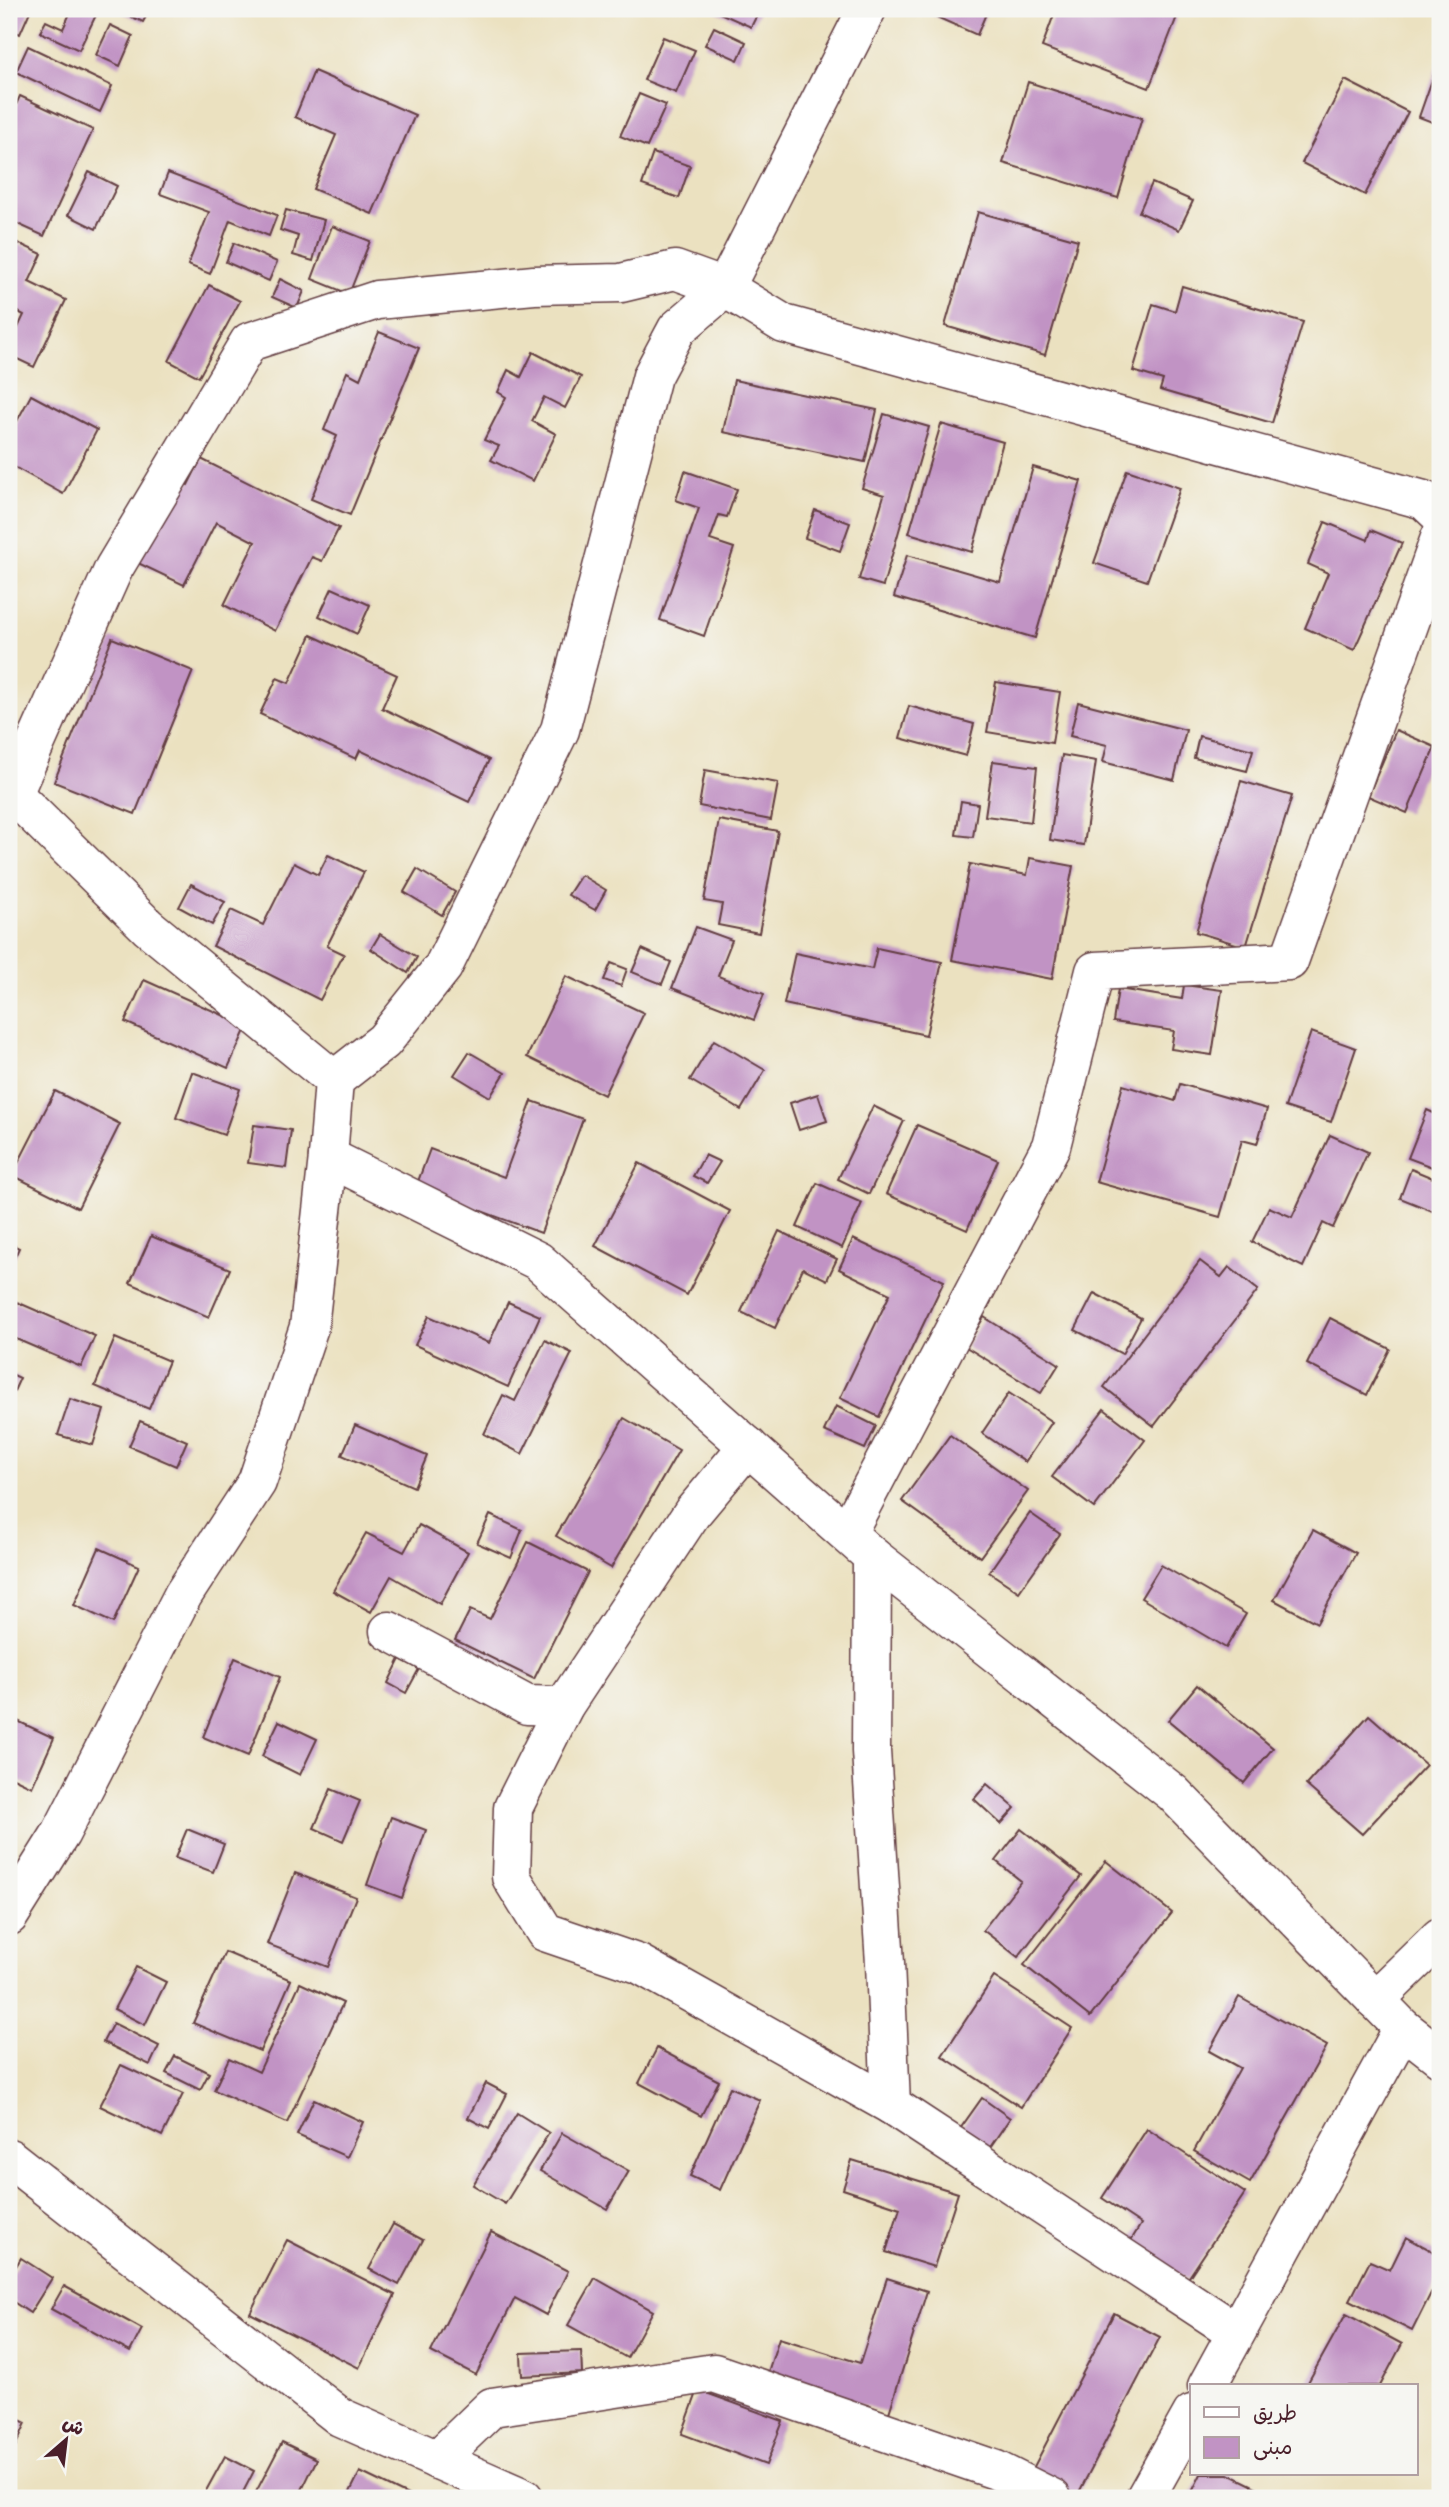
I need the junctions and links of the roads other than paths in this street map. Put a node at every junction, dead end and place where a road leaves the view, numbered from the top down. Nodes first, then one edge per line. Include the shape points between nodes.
1 (867, 9) edge
2 (725, 288) junction
3 (1440, 515) edge
4 (1440, 538) edge
5 (11, 789) edge
6 (334, 1080) junction
7 (328, 1157) junction
8 (748, 1446) junction
9 (860, 1544) junction
10 (389, 1631) dead end
11 (565, 1706) junction
12 (9, 1916) edge
13 (1440, 1937) edge
14 (1375, 2000) junction
15 (1403, 2028) junction
16 (1440, 2057) edge
17 (891, 2105) junction
18 (9, 2158) edge
19 (1236, 2332) junction
20 (1208, 2384) edge
21 (1190, 2418) edge
22 (437, 2460) junction
23 (524, 2498) edge
24 (1052, 2498) edge
25 (1145, 2498) edge

1 - 2 street
2 - 3 street via 783,324 1424,500
2 - 5 street via 675,270 621,283 534,285 377,300 249,342 114,568
2 - 6 street via 677,329 652,376 561,730 443,967 383,1041
4 - 9 street via 1289,961 1095,971 1051,1146
5 - 6 street via 148,927
6 - 7 street
7 - 8 street via 538,1261
7 - 12 street via 309,1327 257,1482 183,1595 61,1833
8 - 9 street
8 - 11 street via 692,1513
9 - 14 street via 1173,1793
9 - 17 street
10 - 11 street via 527,1705
11 - 17 street via 513,1808 511,1877 545,1932 639,1964
13 - 14 street
14 - 15 street
15 - 16 street
15 - 19 street
17 - 19 street
18 - 22 street via 340,2417
19 - 20 street
21 - 25 street
22 - 23 street
22 - 24 street via 492,2407 714,2373 996,2470

